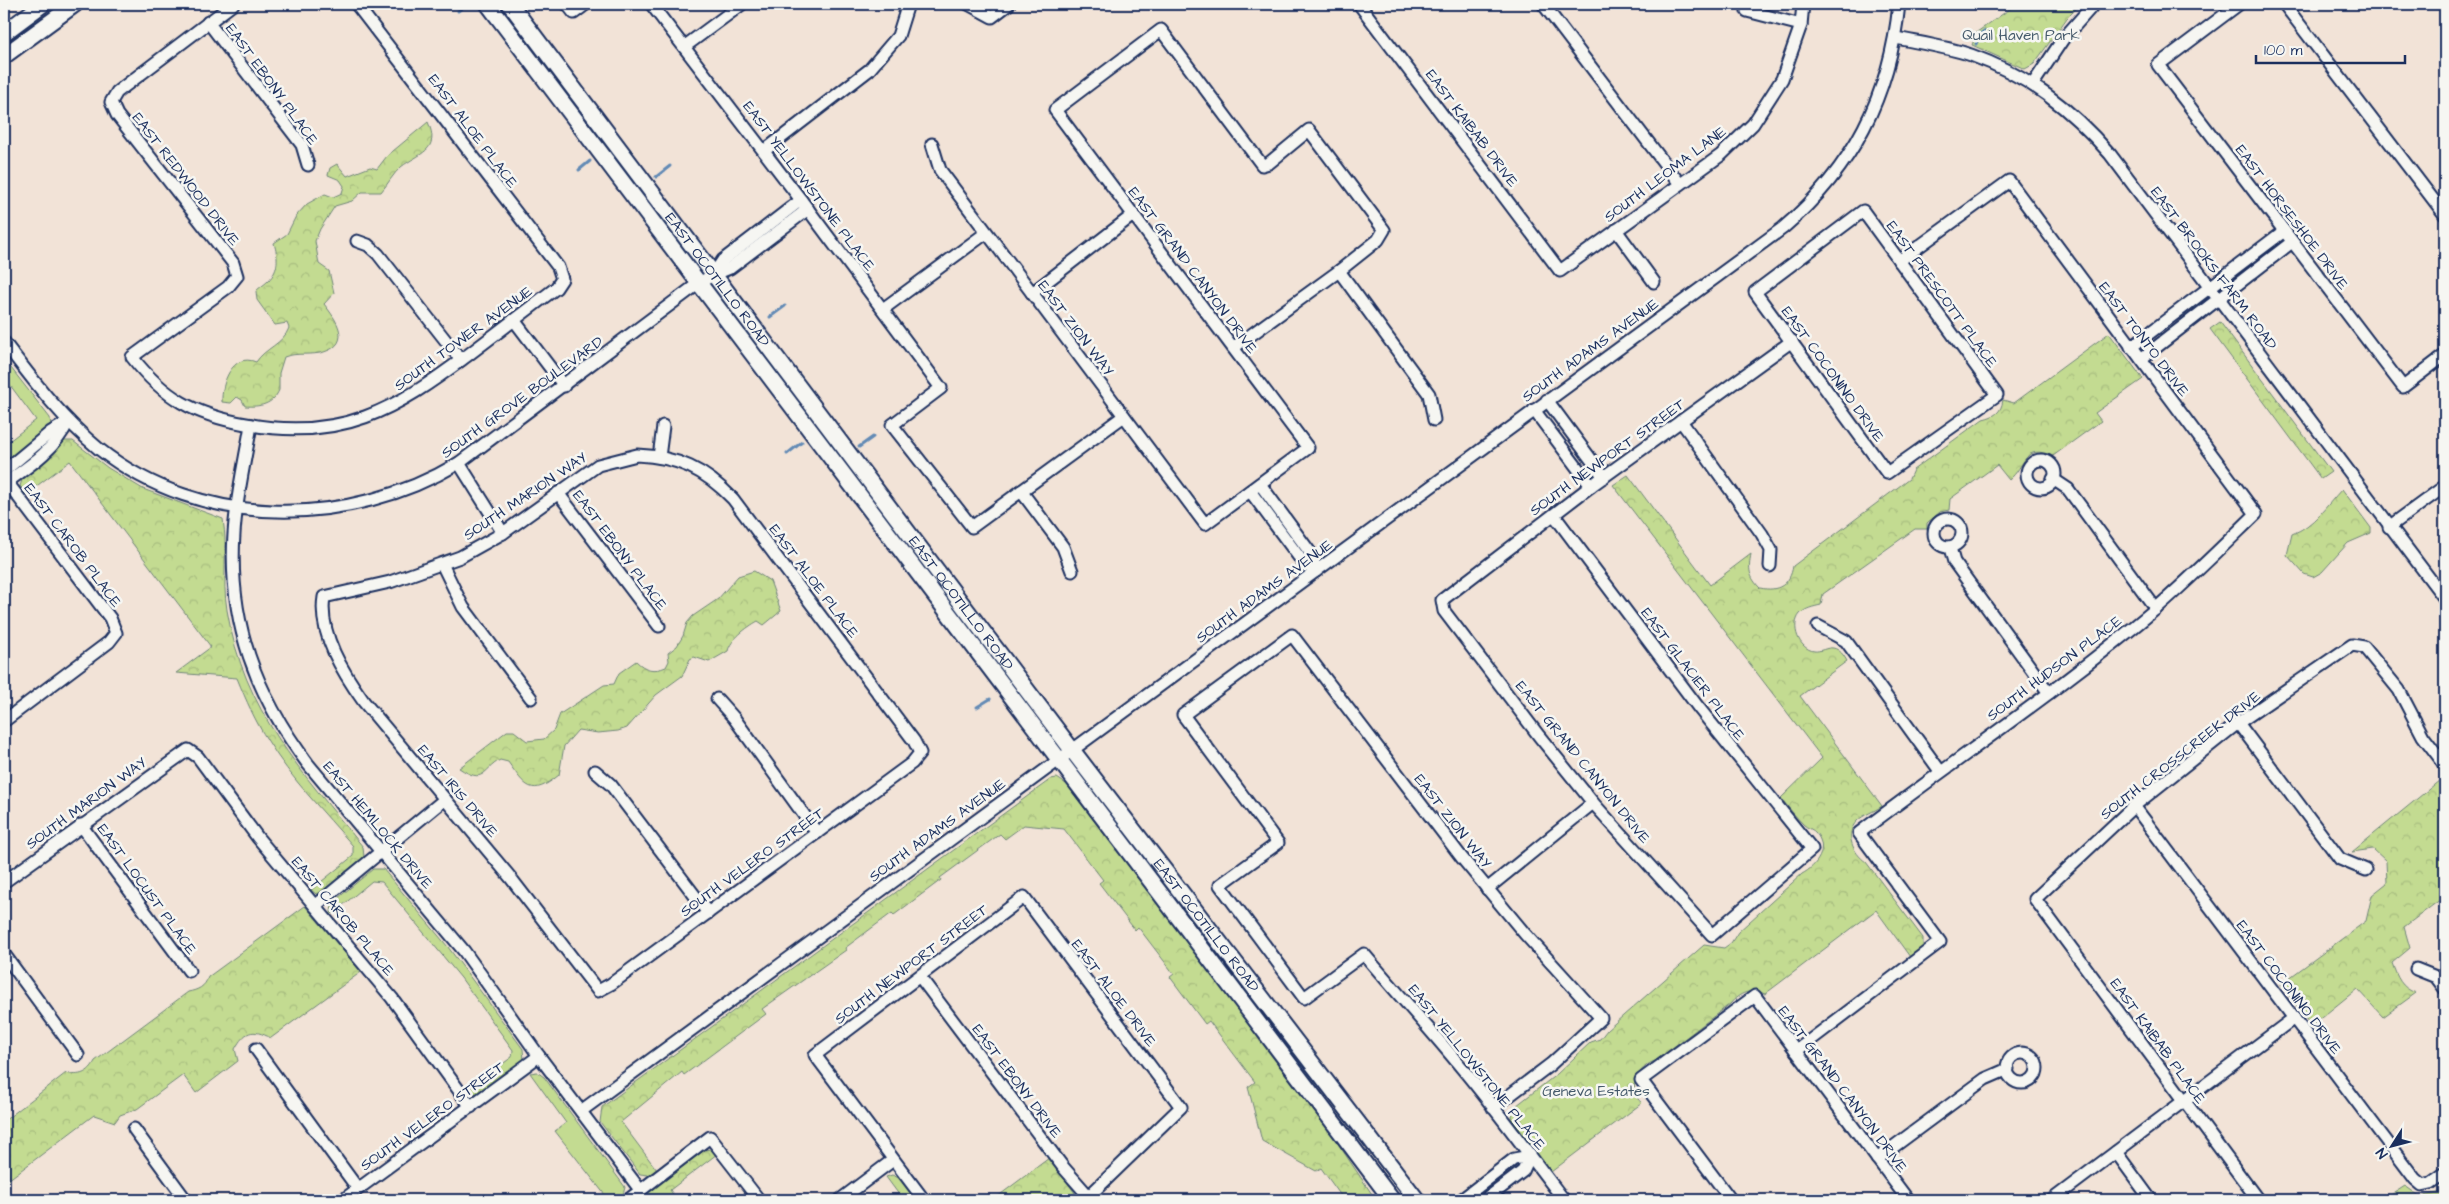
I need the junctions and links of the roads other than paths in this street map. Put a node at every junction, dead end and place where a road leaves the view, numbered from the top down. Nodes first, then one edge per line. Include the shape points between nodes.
1 (43, 4) edge
2 (74, 4) edge
3 (233, 4) edge
4 (356, 4) edge
5 (488, 4) edge
6 (510, 4) edge
7 (586, 4) edge
8 (651, 4) edge
9 (742, 4) edge
10 (908, 4) edge
11 (968, 4) edge
12 (1009, 4) edge
13 (1359, 4) edge
14 (1543, 4) edge
15 (1803, 4) edge
16 (1899, 4) edge
17 (2094, 4) edge
18 (2238, 4) edge
19 (2284, 4) edge
20 (570, 8) edge
21 (1747, 11) dead end
22 (208, 22) junction
23 (1801, 25) junction
24 (4, 33) edge
25 (1896, 38) junction
26 (684, 47) junction
27 (4, 56) edge
28 (2032, 84) junction
29 (932, 144) dead end
30 (764, 151) junction
31 (308, 165) dead end
32 (1680, 184) junction
33 (805, 204) junction
34 (1133, 215) junction
35 (2445, 215) edge
36 (1616, 230) junction
37 (2284, 231) junction
38 (986, 233) junction
39 (357, 241) dead end
40 (2292, 242) junction
41 (1899, 261) junction
42 (1339, 271) junction
43 (1560, 271) joint
44 (713, 275) junction
45 (562, 280) joint
46 (1654, 282) dead end
47 (699, 283) junction
48 (2209, 288) junction
49 (1755, 292) joint
50 (1032, 293) junction
51 (2218, 299) junction
52 (883, 309) junction
53 (514, 320) junction
54 (1792, 341) junction
55 (4, 342) edge
56 (2132, 347) junction
57 (1233, 348) junction
58 (2445, 355) edge
59 (132, 357) joint
60 (2140, 359) junction
61 (461, 360) junction
62 (564, 386) junction
63 (1547, 400) junction
64 (1534, 410) junction
65 (1124, 416) junction
66 (1434, 420) dead end
67 (68, 422) junction
68 (1681, 422) junction
69 (251, 425) junction
70 (663, 426) dead end
71 (659, 456) junction
72 (459, 463) junction
73 (4, 470) edge
74 (1887, 473) joint
75 (1604, 477) junction
76 (2054, 479) dead end
77 (6, 480) edge
78 (1260, 484) junction
79 (1591, 486) junction
80 (2445, 486) edge
81 (1020, 491) junction
82 (1250, 491) junction
83 (558, 493) junction
84 (238, 507) junction
85 (2256, 514) joint
86 (1554, 515) junction
87 (2390, 527) junction
88 (503, 533) junction
89 (1950, 548) dead end
90 (442, 564) junction
91 (1770, 566) dead end
92 (1072, 571) dead end
93 (1316, 572) junction
94 (324, 597) joint
95 (2445, 599) edge
96 (1442, 600) joint
97 (2156, 609) junction
98 (658, 626) dead end
99 (1818, 626) dead end
100 (2050, 693) junction
101 (531, 698) dead end
102 (717, 699) dead end
103 (4, 721) edge
104 (2238, 723) junction
105 (188, 750) joint
106 (1072, 750) junction
107 (920, 753) joint
108 (1058, 760) junction
109 (2445, 765) edge
110 (595, 771) dead end
111 (1940, 771) junction
112 (445, 799) junction
113 (1593, 803) junction
114 (2134, 806) junction
115 (81, 825) junction
116 (818, 833) junction
117 (382, 852) junction
118 (2366, 870) dead end
119 (4, 882) edge
120 (1487, 889) junction
121 (1024, 897) joint
122 (2035, 899) joint
123 (315, 906) junction
124 (708, 913) junction
125 (1712, 935) joint
126 (4, 954) edge
127 (1364, 954) joint
128 (2416, 969) dead end
129 (189, 971) dead end
130 (920, 977) junction
131 (2445, 989) edge
132 (598, 991) joint
133 (2294, 1018) junction
134 (256, 1049) dead end
135 (1796, 1051) junction
136 (78, 1054) dead end
137 (539, 1056) junction
138 (2008, 1069) dead end
139 (2184, 1101) junction
140 (471, 1107) junction
141 (1493, 1108) junction
142 (580, 1111) junction
143 (134, 1129) dead end
144 (2116, 1152) junction
145 (1530, 1156) junction
146 (1877, 1159) junction
147 (893, 1160) junction
148 (2445, 1173) edge
149 (358, 1189) junction
150 (640, 1191) junction
151 (1090, 1199) edge
152 (186, 1200) edge
153 (343, 1200) edge
154 (628, 1200) edge
155 (759, 1200) edge
156 (840, 1200) edge
157 (924, 1200) edge
158 (1392, 1200) edge
159 (1416, 1200) edge
160 (1460, 1200) edge
161 (1485, 1200) edge
162 (1564, 1200) edge
163 (1731, 1200) edge
164 (1908, 1200) edge
165 (2052, 1200) edge
166 (2151, 1200) edge
167 (2258, 1200) edge

1 - 24 main road
2 - 27 main road
3 - 22 street
4 - 45 street, EAST ALOE PLACE via 552,259
5 - 47 main road, EAST OCOTILLO ROAD
6 - 44 main road, EAST OCOTILLO ROAD
7 - 20 street
8 - 26 street, EAST YELLOWSTONE PLACE
9 - 26 street
10 - 30 street via 898,36 869,70
11 - 12 street via 992,17
13 - 43 street, EAST KAIBAB DRIVE
14 - 32 street
15 - 23 street, SOUTH LEOMA LANE
16 - 25 street, SOUTH ADAMS AVENUE
17 - 28 street via 2069,31
18 - 37 street, EAST HORSESHOE DRIVE via 2158,65
19 - 35 street
21 - 23 street
22 - 31 street, EAST EBONY PLACE via 302,145
22 - 59 street, EAST REDWOOD DRIVE via 117,92 111,102 117,115 233,263 237,276 228,287
23 - 32 street, SOUTH LEOMA LANE via 1782,79 1753,124 1721,155
25 - 28 street, EAST BROOKS FARM ROAD via 1970,55
25 - 63 street, SOUTH ADAMS AVENUE via 1866,127 1813,200 1768,239
26 - 30 street, EAST YELLOWSTONE PLACE
28 - 48 street, EAST BROOKS FARM ROAD via 2078,120 2110,154
29 - 38 street, EAST ZION WAY via 940,170
30 - 33 street, EAST YELLOWSTONE PLACE
32 - 36 street, SOUTH LEOMA LANE
33 - 44 street via 723,260
33 - 52 street, EAST YELLOWSTONE PLACE
34 - 42 street, EAST GRAND CANYON DRIVE via 1055,110 1161,30 1262,165 1309,130 1384,230 1378,240
34 - 50 street
34 - 57 street, EAST GRAND CANYON DRIVE
36 - 43 street, SOUTH LEOMA LANE
36 - 46 street
37 - 40 street, EAST HORSESHOE DRIVE
37 - 48 street
38 - 50 street, EAST ZION WAY
38 - 52 street
39 - 61 street via 378,254
40 - 51 street
40 - 58 street, EAST HORSESHOE DRIVE via 2403,387
41 - 49 street, EAST PRESCOTT PLACE via 1863,212
41 - 56 street, EAST TONTO DRIVE via 2009,181
41 - 74 street, EAST PRESCOTT PLACE via 1997,395
42 - 57 street
42 - 66 street via 1429,394
44 - 47 street, SOUTH GROVE BOULEVARD
44 - 106 main road, EAST OCOTILLO ROAD
45 - 53 street, SOUTH TOWER AVENUE
47 - 62 street, SOUTH GROVE BOULEVARD
47 - 108 main road, EAST OCOTILLO ROAD
48 - 51 street, EAST BROOKS FARM ROAD
48 - 56 street
49 - 54 street, EAST COCONINO DRIVE
50 - 65 street, EAST ZION WAY
51 - 60 street
51 - 87 street, EAST BROOKS FARM ROAD
52 - 81 street, EAST YELLOWSTONE PLACE via 941,388 892,425 972,527
53 - 61 street, SOUTH TOWER AVENUE
53 - 62 street
54 - 68 street, SOUTH NEWPORT STREET
54 - 74 street, EAST COCONINO DRIVE
55 - 67 street, SOUTH GROVE BOULEVARD
56 - 60 street, EAST TONTO DRIVE
57 - 78 street, EAST GRAND CANYON DRIVE via 1308,448
59 - 69 street, SOUTH TOWER AVENUE via 166,394 210,415
60 - 85 street, EAST TONTO DRIVE
61 - 69 street, SOUTH TOWER AVENUE via 408,398 362,418 305,429
62 - 72 street, SOUTH GROVE BOULEVARD
63 - 64 street, SOUTH ADAMS AVENUE
63 - 75 street
64 - 79 street
64 - 93 street, SOUTH ADAMS AVENUE
65 - 81 street
65 - 82 street, EAST ZION WAY via 1205,524
67 - 73 street
67 - 77 street via 60,438 35,462
67 - 84 street, SOUTH GROVE BOULEVARD via 99,449 145,478 189,496
68 - 75 street, SOUTH NEWPORT STREET
68 - 91 street via 1762,534 1771,550
69 - 84 street, EAST HEMLOCK DRIVE
70 - 71 street
71 - 83 street, SOUTH MARION WAY via 637,456 598,465
71 - 107 street, EAST ALOE PLACE via 698,470 733,499
72 - 84 street, SOUTH GROVE BOULEVARD via 418,485 352,506 302,512 269,512
72 - 88 street
75 - 79 street, SOUTH NEWPORT STREET
76 - 97 street via 2068,489
77 - 103 street, EAST CAROB PLACE via 110,618 116,633
78 - 82 street
78 - 93 street via 1312,555
79 - 86 street, SOUTH NEWPORT STREET
80 - 87 street
81 - 92 street via 1063,547
82 - 93 street via 1302,561
83 - 88 street, SOUTH MARION WAY
83 - 98 street, EAST EBONY PLACE
84 - 117 street, EAST HEMLOCK DRIVE via 234,533 234,581 242,635 256,679 289,740
85 - 97 street, SOUTH HUDSON PLACE
86 - 96 street, SOUTH NEWPORT STREET
86 - 125 street, EAST GLACIER PLACE via 1698,707 1812,849
87 - 95 street, EAST BROOKS FARM ROAD
88 - 90 street, SOUTH MARION WAY
89 - 100 street via 1954,562
90 - 94 street, SOUTH MARION WAY via 390,582
90 - 101 street via 463,607
93 - 106 street, SOUTH ADAMS AVENUE
94 - 112 street, EAST IRIS DRIVE via 322,609 329,635 347,677
96 - 113 street, EAST GRAND CANYON DRIVE via 1444,611
97 - 100 street, SOUTH HUDSON PLACE
99 - 111 street via 1846,641
100 - 111 street, SOUTH HUDSON PLACE
102 - 116 street
104 - 109 street, SOUTH CROSSCREEK DRIVE via 2352,645 2364,647 2399,690 2423,736
104 - 114 street, SOUTH CROSSCREEK DRIVE
104 - 118 street via 2340,860
105 - 115 street, SOUTH MARION WAY
105 - 123 street, EAST CAROB PLACE via 198,757 243,819
106 - 108 street, SOUTH ADAMS AVENUE
106 - 159 main road, EAST OCOTILLO ROAD
107 - 116 street, SOUTH VELERO STREET via 912,763
108 - 142 street, SOUTH ADAMS AVENUE
108 - 158 main road, EAST OCOTILLO ROAD
110 - 124 street via 611,784
111 - 135 street, SOUTH HUDSON PLACE via 1859,833 1940,942
112 - 117 street
112 - 132 street, EAST IRIS DRIVE
113 - 120 street
113 - 125 street, EAST GRAND CANYON DRIVE
114 - 122 street, SOUTH CROSSCREEK DRIVE
114 - 133 street, EAST COCONINO DRIVE
115 - 119 street, SOUTH MARION WAY
115 - 129 street, EAST LOCUST PLACE
116 - 124 street, SOUTH VELERO STREET
117 - 123 street
117 - 137 street, EAST HEMLOCK DRIVE via 464,951
120 - 127 street, EAST ZION WAY via 1292,635 1183,715 1278,843 1220,885 1304,998
120 - 141 street, EAST ZION WAY via 1601,1018 1551,1064
121 - 130 street, SOUTH NEWPORT STREET
121 - 151 street, EAST ALOE DRIVE via 1181,1107
122 - 139 street, EAST KAIBAB PLACE
123 - 140 street, EAST CAROB PLACE via 392,998
124 - 132 street, SOUTH VELERO STREET
126 - 136 street
127 - 141 street, EAST YELLOWSTONE PLACE
128 - 131 street via 2436,977
130 - 147 street, SOUTH NEWPORT STREET via 816,1055
130 - 151 street, EAST EBONY DRIVE
133 - 139 street
133 - 148 street, EAST COCONINO DRIVE via 2415,1179 2422,1185
134 - 149 street
135 - 146 street, EAST GRAND CANYON DRIVE
135 - 163 street, EAST GRAND CANYON DRIVE via 1755,996 1641,1080
137 - 140 street, SOUTH VELERO STREET
137 - 142 street, EAST HEMLOCK DRIVE
138 - 146 street via 1985,1079
139 - 144 street
139 - 167 street, EAST KAIBAB PLACE
140 - 149 street, SOUTH VELERO STREET
141 - 145 street, EAST YELLOWSTONE PLACE
142 - 150 street, EAST HEMLOCK DRIVE
143 - 152 street
144 - 165 street
144 - 166 street
145 - 160 street via 1514,1159
145 - 161 street via 1523,1171
145 - 162 street, EAST YELLOWSTONE PLACE
146 - 164 street, EAST GRAND CANYON DRIVE
147 - 156 street
147 - 157 street
149 - 153 street, SOUTH VELERO STREET
150 - 154 street
150 - 155 street via 710,1137

